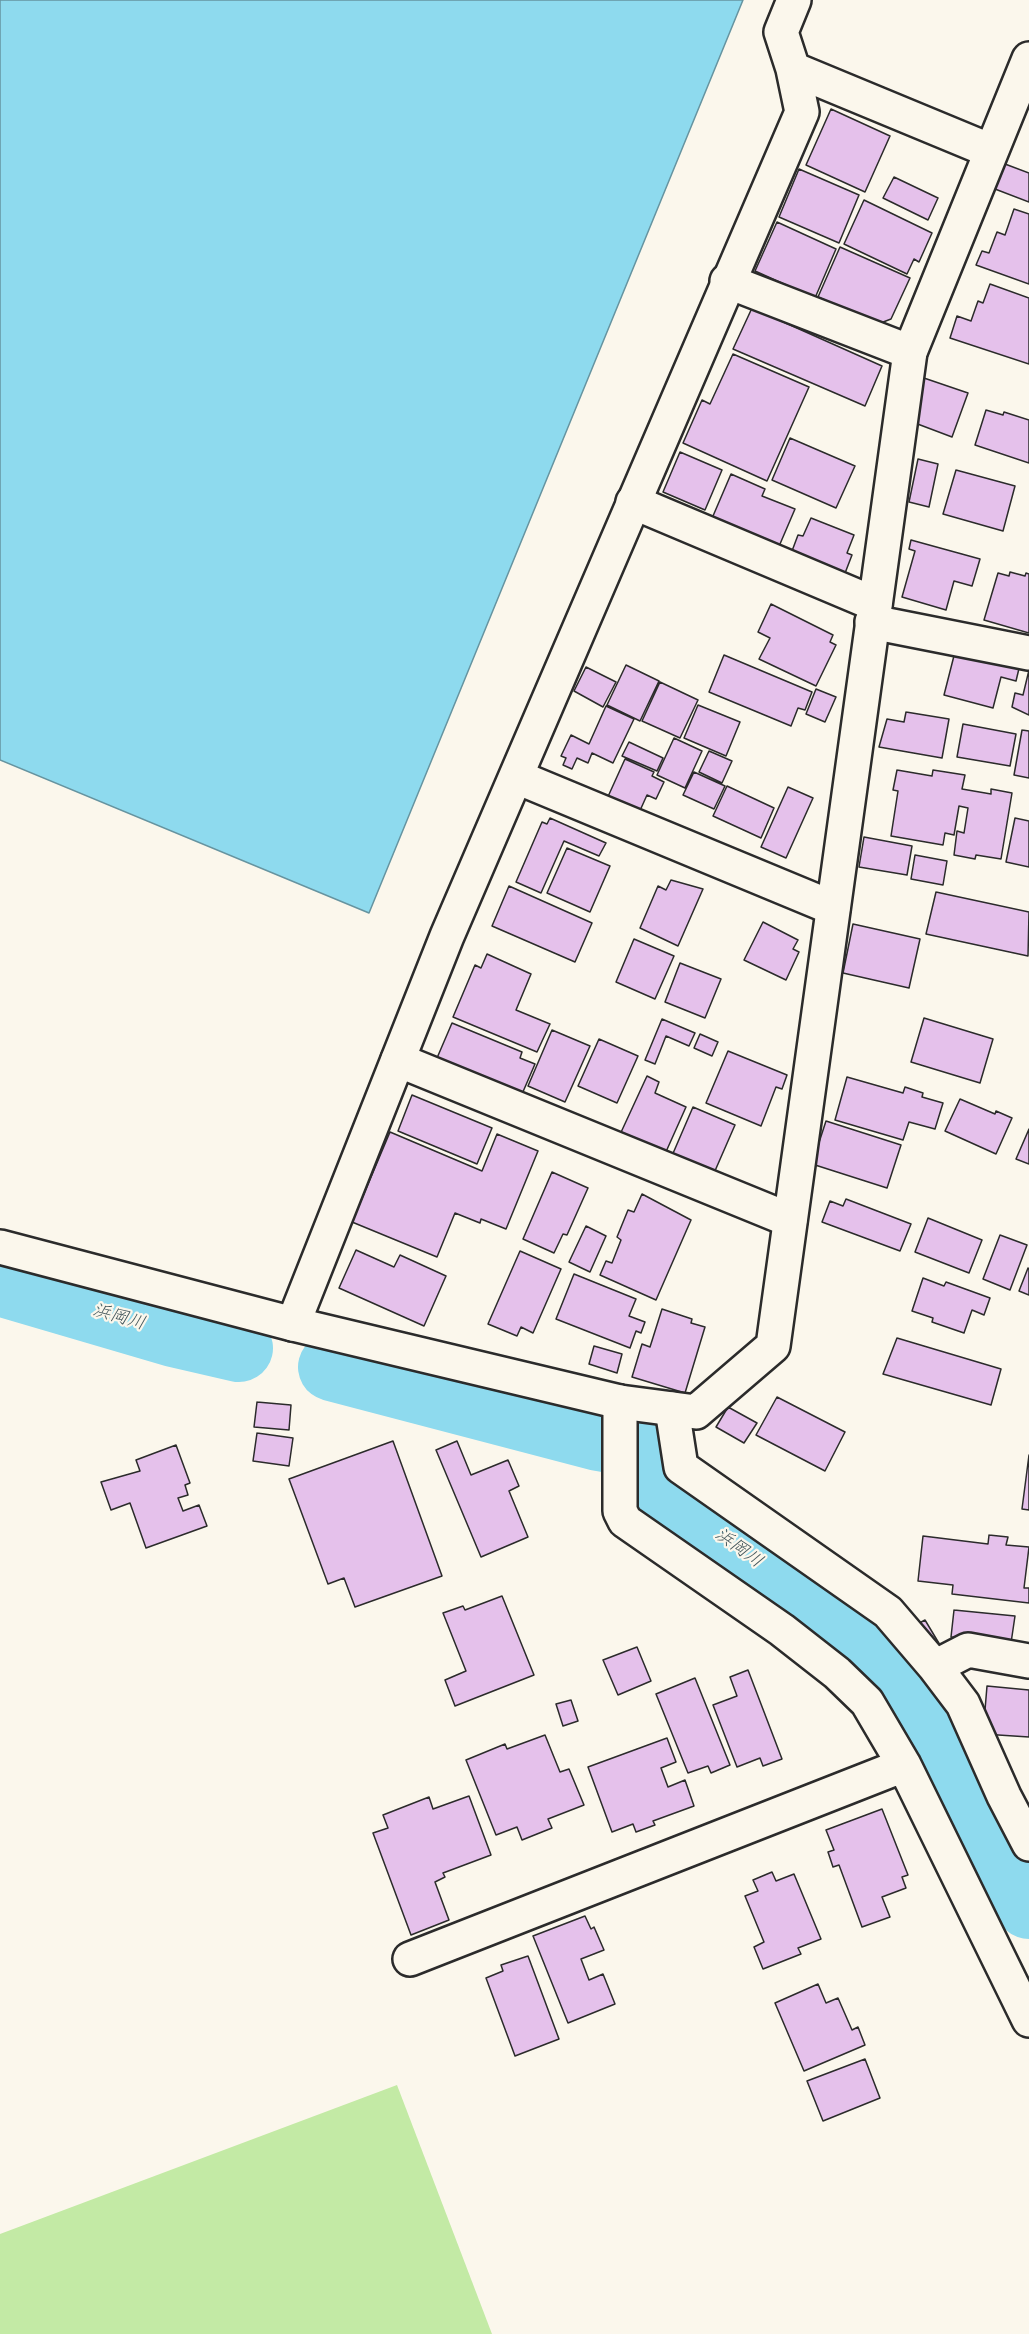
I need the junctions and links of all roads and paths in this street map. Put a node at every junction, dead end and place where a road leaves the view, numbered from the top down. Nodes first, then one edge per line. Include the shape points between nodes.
1 (794, 0) edge
2 (1029, 59) edge
3 (793, 69) junction
4 (991, 151) junction
5 (727, 281) junction
6 (910, 352) junction
7 (633, 502) junction
8 (874, 613) junction
9 (1029, 653) edge
10 (517, 777) junction
11 (833, 908) junction
12 (398, 1060) junction
13 (790, 1220) junction
14 (0, 1247) edge
15 (293, 1324) junction
16 (620, 1402) junction
17 (672, 1409) junction
18 (1029, 1661) edge
19 (935, 1667) junction
20 (904, 1765) junction
21 (1017, 1794) edge
22 (1029, 1844) edge
23 (410, 1959) dead end
24 (1029, 2020) edge

1 - 3 street via 781,32
2 - 4 street
3 - 4 street
3 - 5 street via 802,112
4 - 6 street
5 - 6 street
5 - 7 street
6 - 8 street
7 - 8 street
7 - 10 street
8 - 9 street
8 - 11 street
10 - 11 street
10 - 12 street
11 - 13 street
12 - 13 street
12 - 15 street
13 - 17 street via 773,1346 696,1412
14 - 15 street
15 - 16 street
16 - 17 street
16 - 20 street via 620,1511 625,1521 837,1672 867,1702
17 - 19 street via 681,1467 888,1612
18 - 19 street via 968,1650
19 - 21 street via 963,1704
20 - 23 street
20 - 24 street
21 - 22 street

